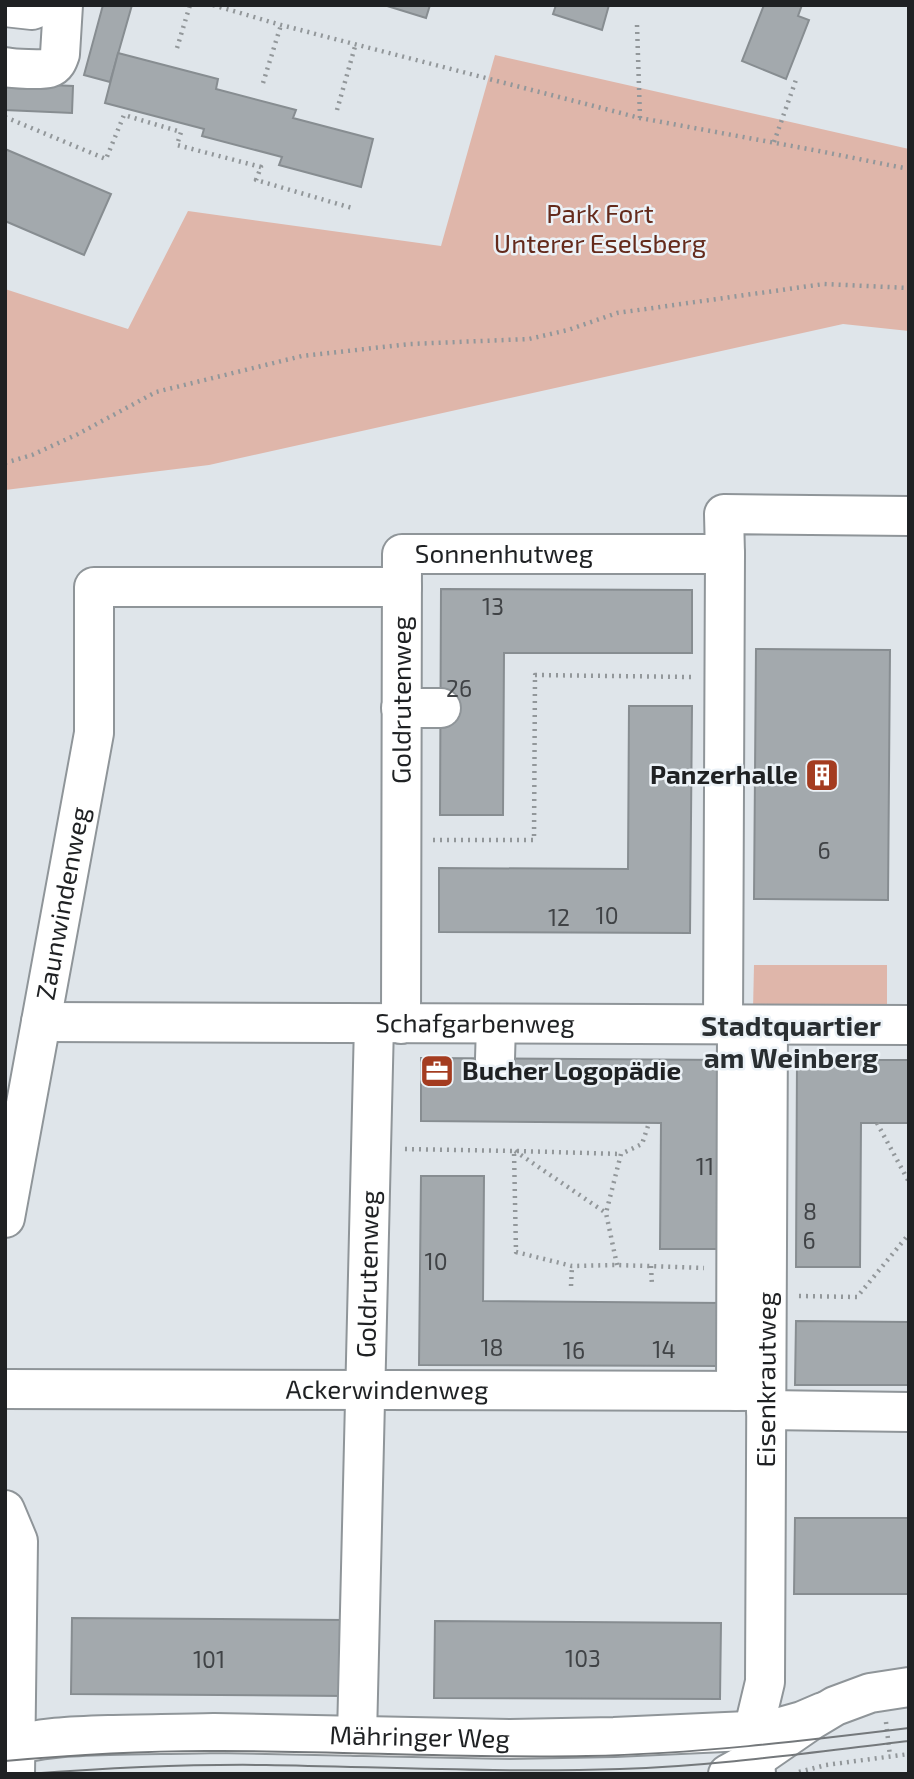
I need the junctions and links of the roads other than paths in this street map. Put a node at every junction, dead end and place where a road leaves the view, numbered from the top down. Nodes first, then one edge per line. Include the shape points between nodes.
1 (45, 5) edge
2 (62, 5) edge
3 (5, 7) edge
4 (5, 67) edge
5 (909, 516) edge
6 (724, 554) junction
7 (94, 587) joint
8 (402, 587) junction
9 (441, 708) dead end
10 (401, 709) junction
11 (41, 1022) junction
12 (387, 1024) junction
13 (743, 1025) junction
14 (909, 1025) edge
15 (5, 1217) edge
16 (5, 1389) edge
17 (364, 1391) junction
18 (756, 1398) junction
19 (909, 1412) edge
20 (5, 1510) edge
21 (909, 1687) edge
22 (357, 1736) junction
23 (11, 1756) edge
24 (748, 1759) edge

1 - 3 street via 32,10
2 - 4 street via 60,54 55,64 49,68
5 - 6 street via 724,514
6 - 8 street, Sonnenhutweg via 402,554
6 - 13 street, Eisenkrautweg via 724,677
7 - 8 street, Sonnenhutweg
7 - 11 street, Zaunwindenweg via 94,733
8 - 10 street, Goldrutenweg
9 - 10 street
10 - 12 street, Goldrutenweg
11 - 12 street, Schafgarbenweg
11 - 15 street, Zaunwindenweg
12 - 13 street, Schafgarbenweg via 496,1041
12 - 17 street, Goldrutenweg via 370,1148
13 - 14 street, Schafgarbenweg
13 - 18 street, Eisenkrautweg via 737,1269
13 - 18 street, Eisenkrautweg via 767,1296
16 - 17 street, Ackerwindenweg
17 - 18 street, Ackerwindenweg
17 - 22 street, Goldrutenweg
18 - 19 street, Ackerwindenweg
18 - 24 street, Eisenkrautweg via 765,1682
20 - 23 street via 18,1541
21 - 24 street via 859,1695
22 - 23 street, Mähringer Weg via 62,1737
22 - 24 street, Mähringer Weg via 567,1739

